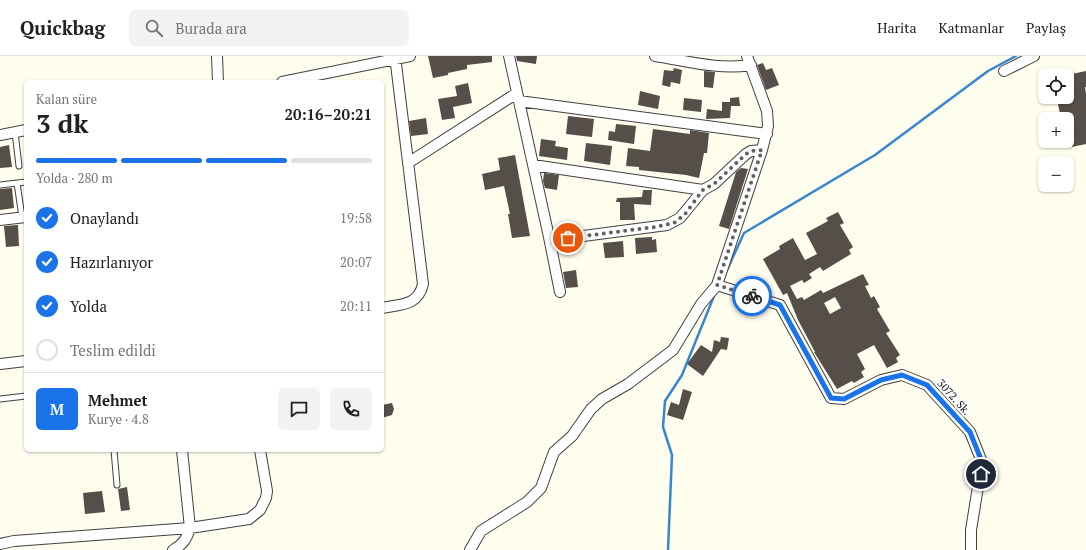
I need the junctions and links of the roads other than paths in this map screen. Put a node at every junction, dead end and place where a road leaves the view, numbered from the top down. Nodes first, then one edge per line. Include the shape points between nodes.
1 (216, 56) edge
2 (410, 56) edge
3 (509, 56) edge
4 (655, 56) edge
5 (1034, 56) edge
6 (674, 57) edge
7 (395, 58) edge
8 (749, 61) edge
9 (1004, 71) dead end
10 (218, 80) edge
11 (298, 80) edge
12 (518, 97) junction
13 (24, 130) edge
14 (15, 132) junction
15 (767, 134) junction
16 (0, 135) edge
17 (762, 150) junction
18 (408, 163) junction
19 (533, 165) junction
20 (19, 166) dead end
21 (24, 182) edge
22 (17, 183) junction
23 (0, 185) edge
24 (703, 190) junction
25 (24, 217) edge
26 (0, 220) edge
27 (549, 237) junction
28 (717, 285) junction
29 (560, 292) dead end
30 (384, 308) edge
31 (24, 361) edge
32 (0, 364) edge
33 (24, 396) edge
34 (0, 399) edge
35 (114, 452) edge
36 (182, 452) edge
37 (260, 452) edge
38 (117, 485) dead end
39 (190, 528) junction
40 (0, 544) edge
41 (174, 550) edge
42 (470, 550) edge
43 (971, 550) edge

1 - 10 street
2 - 7 street
3 - 12 street
4 - 6 street
5 - 9 street
6 - 8 street via 714,67 738,67
7 - 11 street
7 - 18 street
8 - 15 street via 767,111
12 - 15 street
12 - 18 street
12 - 19 street
13 - 14 street
14 - 16 street
14 - 20 lane
15 - 17 street
17 - 24 street via 746,154 714,184
17 - 28 street
18 - 30 street via 423,284 418,296 411,302
19 - 24 street
19 - 27 street
21 - 22 lane
22 - 23 lane
22 - 25 lane
24 - 27 street via 685,214 667,225 568,238
25 - 26 street
27 - 29 street
28 - 42 street via 701,304 673,350 591,409 572,436 554,452 541,488 527,502 481,531
28 - 43 street, 3072. Sk. via 780,305 831,398 844,399 881,380 902,375 927,385 970,432 982,462 971,530
31 - 32 street
33 - 34 lane
35 - 38 lane
36 - 39 street
37 - 39 street via 267,491 260,510 249,519
39 - 40 street
39 - 41 street via 182,545

